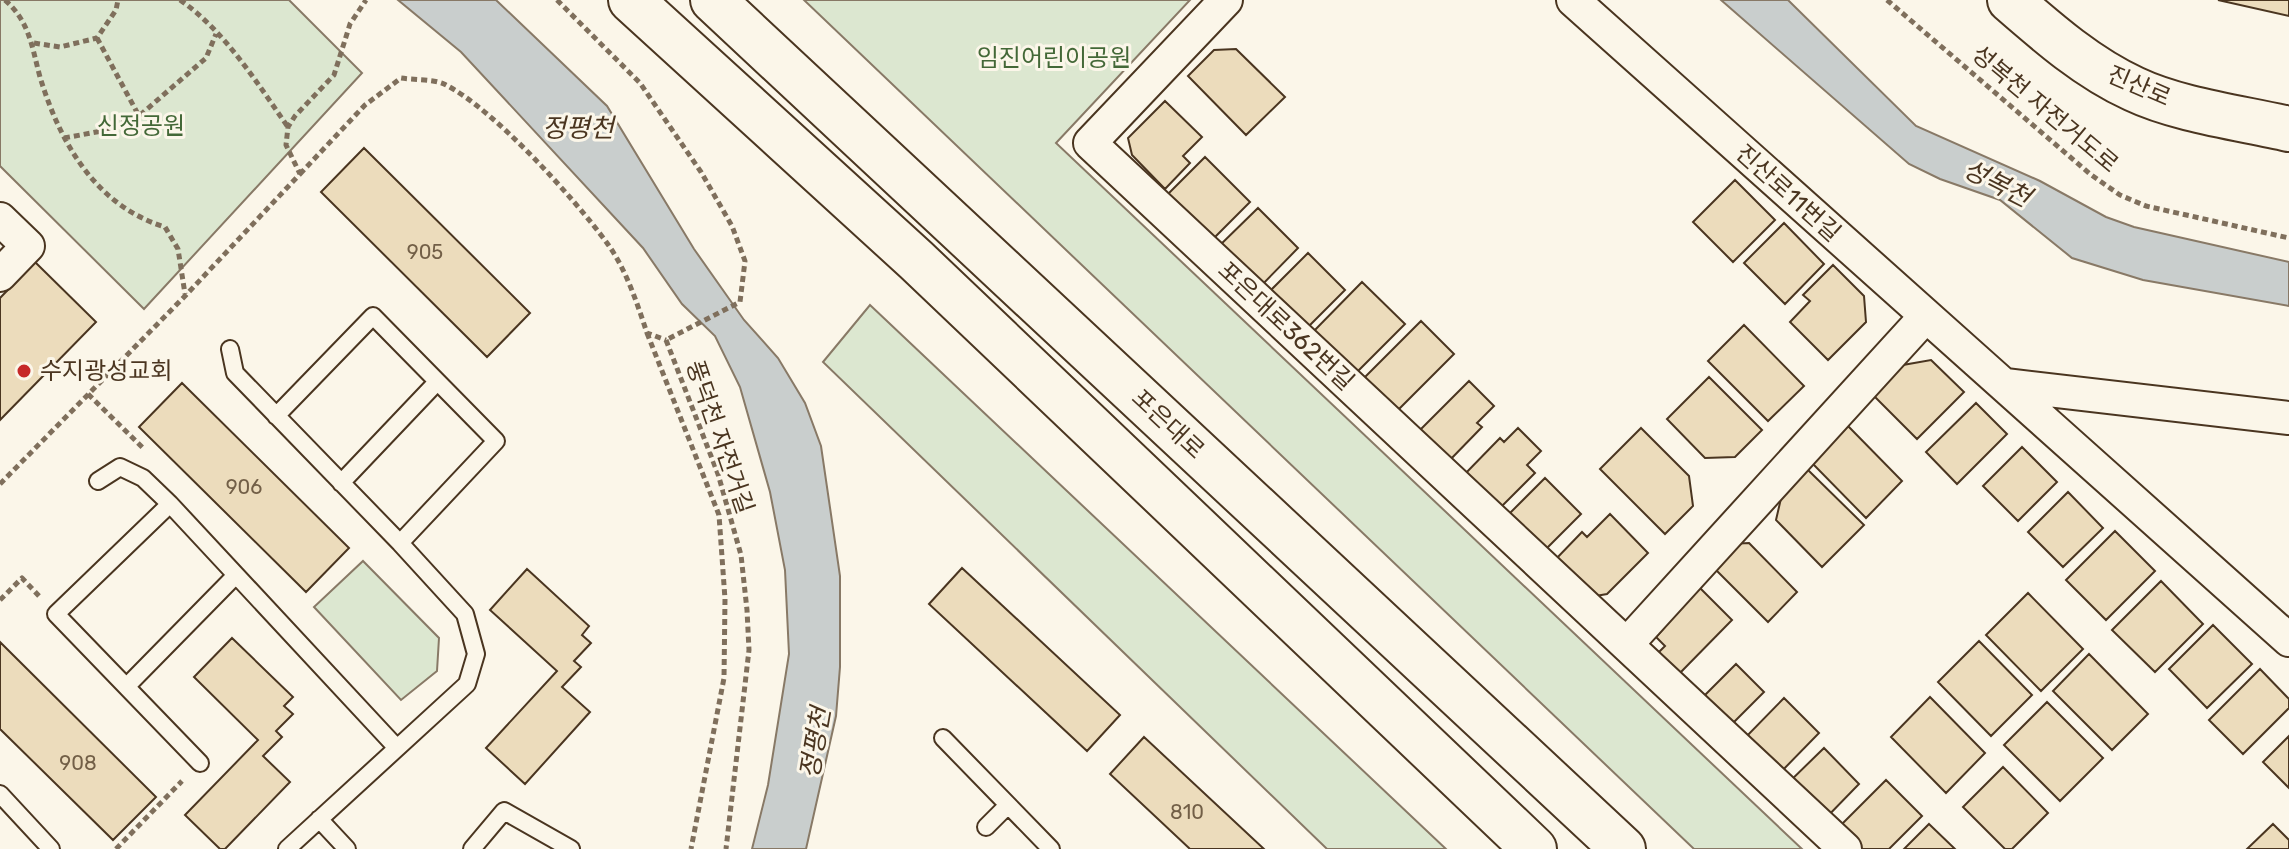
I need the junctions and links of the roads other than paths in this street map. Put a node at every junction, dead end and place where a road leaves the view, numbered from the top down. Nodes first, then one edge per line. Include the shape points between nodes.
1 (631, 0) edge
2 (713, 0) edge
3 (1226, 0) edge
4 (1573, 0) edge
5 (2010, 0) edge
6 (2289, 129) edge
7 (0, 219) edge
8 (0, 275) edge
9 (1925, 317) junction
10 (230, 349) dead end
11 (437, 382) junction
12 (2005, 385) junction
13 (276, 416) junction
14 (2289, 418) edge
15 (98, 481) dead end
16 (341, 483) junction
17 (170, 504) junction
18 (400, 543) junction
19 (236, 575) junction
20 (2289, 640) edge
21 (1627, 644) junction
22 (127, 686) junction
23 (943, 738) dead end
24 (397, 748) junction
25 (200, 763) road end
26 (0, 794) edge
27 (1008, 805) junction
28 (319, 819) junction
29 (986, 827) dead end
30 (51, 849) edge
31 (287, 849) edge
32 (347, 849) edge
33 (472, 849) edge
34 (571, 849) edge
35 (1051, 849) edge
36 (1534, 849) edge
37 (1623, 849) edge
38 (1845, 849) edge

1 - 36 main road via 916,260
2 - 37 main road, 포은대로
3 - 21 street, 포은대로362번길 via 1090,143
4 - 9 street, 진산로11번길
5 - 6 main road, 진산로 via 2060,43 2136,90
7 - 8 street via 28,246
9 - 12 street, 진산로11번길
9 - 21 street
10 - 13 lane via 235,373
11 - 13 lane via 373,316
11 - 16 lane
11 - 18 lane via 496,441
12 - 14 street
12 - 20 street, 진산로11번길
13 - 16 lane
15 - 17 lane via 120,467 143,478
16 - 18 lane
17 - 19 lane
17 - 22 lane via 56,614
18 - 24 lane via 465,614 476,654 467,684
19 - 22 lane
19 - 24 lane
21 - 38 street, 포은대로362번길
22 - 25 lane
23 - 27 lane
24 - 28 lane
26 - 30 lane
27 - 29 lane
27 - 35 lane
28 - 31 lane
28 - 32 lane
33 - 34 lane via 504,811

